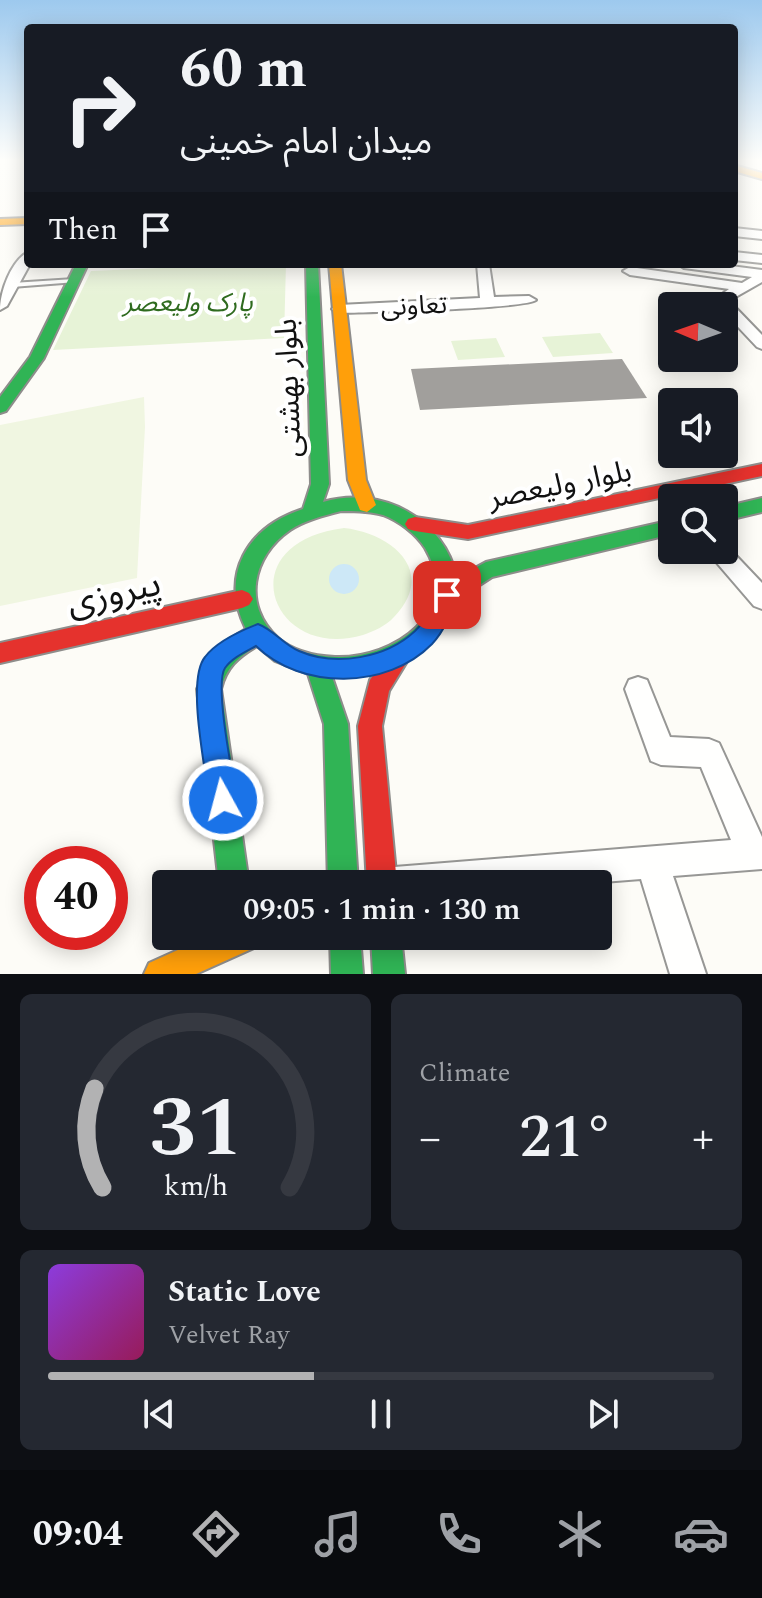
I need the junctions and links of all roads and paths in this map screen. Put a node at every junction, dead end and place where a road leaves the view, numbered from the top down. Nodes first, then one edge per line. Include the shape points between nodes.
1 (24, 221) edge
2 (0, 222) edge
3 (738, 232) edge
4 (762, 235) edge
5 (738, 243) edge
6 (762, 246) edge
7 (738, 256) edge
8 (762, 259) edge
9 (24, 263) edge
10 (312, 268) edge
11 (335, 268) edge
12 (484, 268) edge
13 (710, 268) edge
14 (630, 271) edge
15 (78, 273) edge
16 (762, 276) edge
17 (12, 285) junction
18 (744, 287) junction
19 (529, 300) dead end
20 (488, 303) junction
21 (0, 306) edge
22 (339, 309) junction
23 (762, 344) edge
24 (0, 408) edge
25 (762, 470) edge
26 (367, 505) junction
27 (762, 505) edge
28 (312, 509) junction
29 (738, 511) edge
30 (415, 524) junction
31 (658, 530) edge
32 (731, 564) edge
33 (447, 595) junction
34 (242, 599) junction
35 (762, 599) edge
36 (258, 634) junction
37 (0, 653) edge
38 (400, 655) junction
39 (317, 667) junction
40 (638, 689) dead end
41 (757, 853) edge
42 (652, 862) junction
43 (232, 870) edge
44 (342, 870) edge
45 (381, 870) edge
46 (554, 870) edge
47 (207, 950) edge
48 (346, 950) edge
49 (387, 950) edge
50 (160, 974) edge
51 (347, 974) edge
52 (389, 974) edge
53 (688, 974) edge

1 - 2 main road
3 - 4 street
5 - 6 street
7 - 8 street
9 - 17 street
10 - 28 main road, بلوار بهشتی via 320,484
11 - 22 main road, بلوار بهشتی
12 - 20 street, تعاونی
13 - 16 street
14 - 18 street
15 - 17 lane
15 - 24 main road via 31,368
16 - 18 street
17 - 21 street
18 - 23 street via 725,297 726,306
19 - 20 street, تعاونی
20 - 22 street, تعاونی
22 - 26 main road, بلوار بهشتی via 357,480
25 - 30 main road, بلوار ولیعصر via 468,532
26 - 28 main road
26 - 30 main road
27 - 29 main road
28 - 34 main road via 278,527 252,553 243,575
30 - 33 main road via 442,556
31 - 33 main road via 486,570
32 - 35 street
33 - 38 main road via 439,618
34 - 36 main road
34 - 37 main road, پیروزی
36 - 39 main road via 284,655
36 - 43 main road via 212,665 209,689
38 - 39 main road via 360,667
38 - 45 main road via 378,688 370,726
39 - 44 main road via 336,724
40 - 41 street via 661,751 709,753
41 - 42 street
42 - 46 street
42 - 53 street
47 - 50 main road
48 - 51 main road
49 - 52 main road

